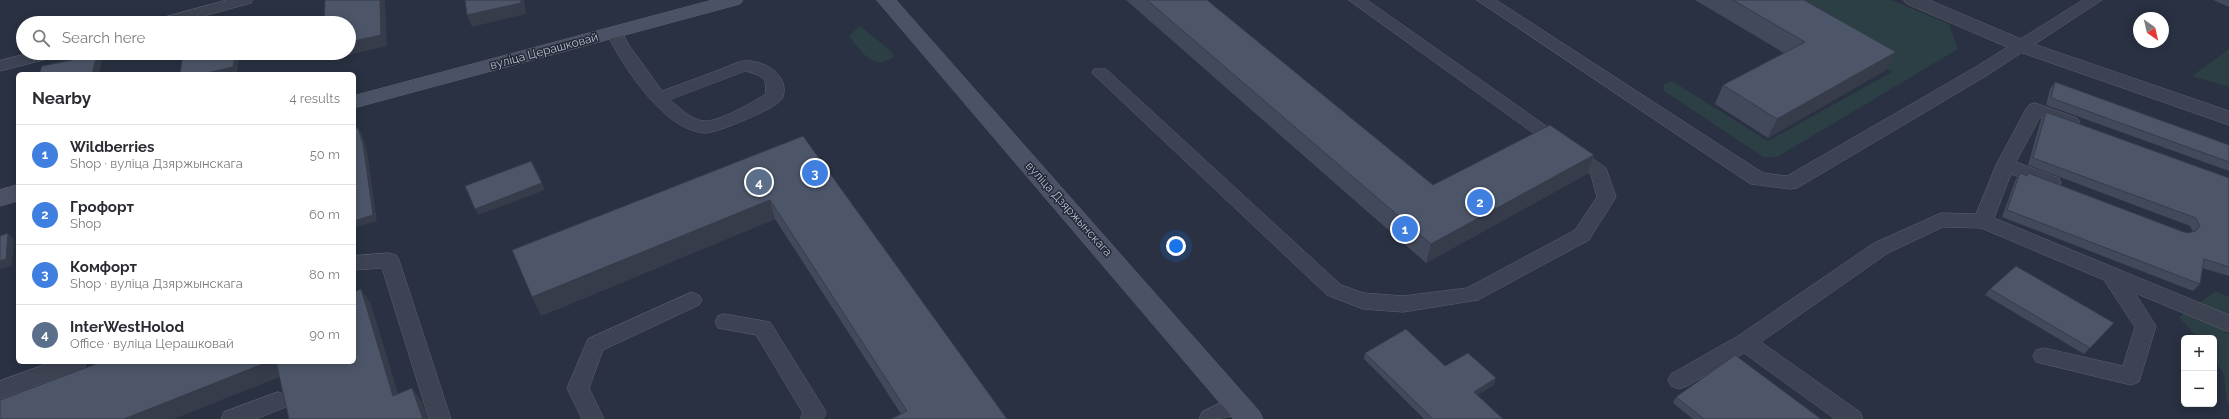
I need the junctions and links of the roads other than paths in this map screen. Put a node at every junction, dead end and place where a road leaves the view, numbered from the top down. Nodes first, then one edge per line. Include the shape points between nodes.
1 (245, 0) edge
2 (734, 0) edge
3 (886, 0) edge
4 (1357, 0) edge
5 (1485, 0) edge
6 (1913, 0) edge
7 (2094, 0) edge
8 (186, 16) edge
9 (614, 32) junction
10 (2021, 46) junction
11 (23, 60) edge
12 (0, 66) edge
13 (1100, 73) dead end
14 (658, 98) junction
15 (356, 101) edge
16 (2229, 118) edge
17 (2087, 128) edge
18 (2005, 165) junction
19 (2071, 190) edge
20 (16, 194) edge
21 (0, 198) edge
22 (1983, 221) junction
23 (356, 263) edge
24 (2111, 274) junction
25 (692, 300) dead end
26 (725, 322) dead end
27 (2229, 324) edge
28 (1745, 342) junction
29 (2044, 356) dead end
30 (71, 364) edge
31 (1679, 380) dead end
32 (0, 390) edge
33 (278, 401) dead end
34 (1244, 411) edge
35 (232, 419) edge
36 (440, 419) edge
37 (593, 419) edge
38 (810, 419) edge
39 (1210, 419) edge
40 (1852, 419) edge

1 - 8 lane
2 - 9 main road, вуліца Церашковай
3 - 34 main road, вуліца Дзяржынскага
4 - 13 lane via 1599,172 1607,197 1582,235 1471,296 1403,304 1363,301 1334,290
5 - 10 lane via 1758,179 1790,183
6 - 10 street
7 - 10 lane
9 - 14 lane via 620,46
9 - 15 main road, вуліца Церашковай
10 - 16 street
11 - 12 lane
14 - 14 lane via 678,116 705,127 764,105 774,97 776,88 774,81 766,73 758,68 745,66
17 - 18 lane via 2035,109
18 - 19 lane
18 - 22 lane
20 - 21 main road
22 - 24 lane
22 - 28 lane via 1941,220 1881,248
23 - 36 lane via 389,260
24 - 27 lane
24 - 29 lane via 2146,326 2131,376
25 - 37 lane via 595,345 578,388
26 - 38 lane via 763,328 815,413
28 - 31 lane
28 - 40 lane
30 - 32 lane
33 - 35 lane
34 - 39 lane

